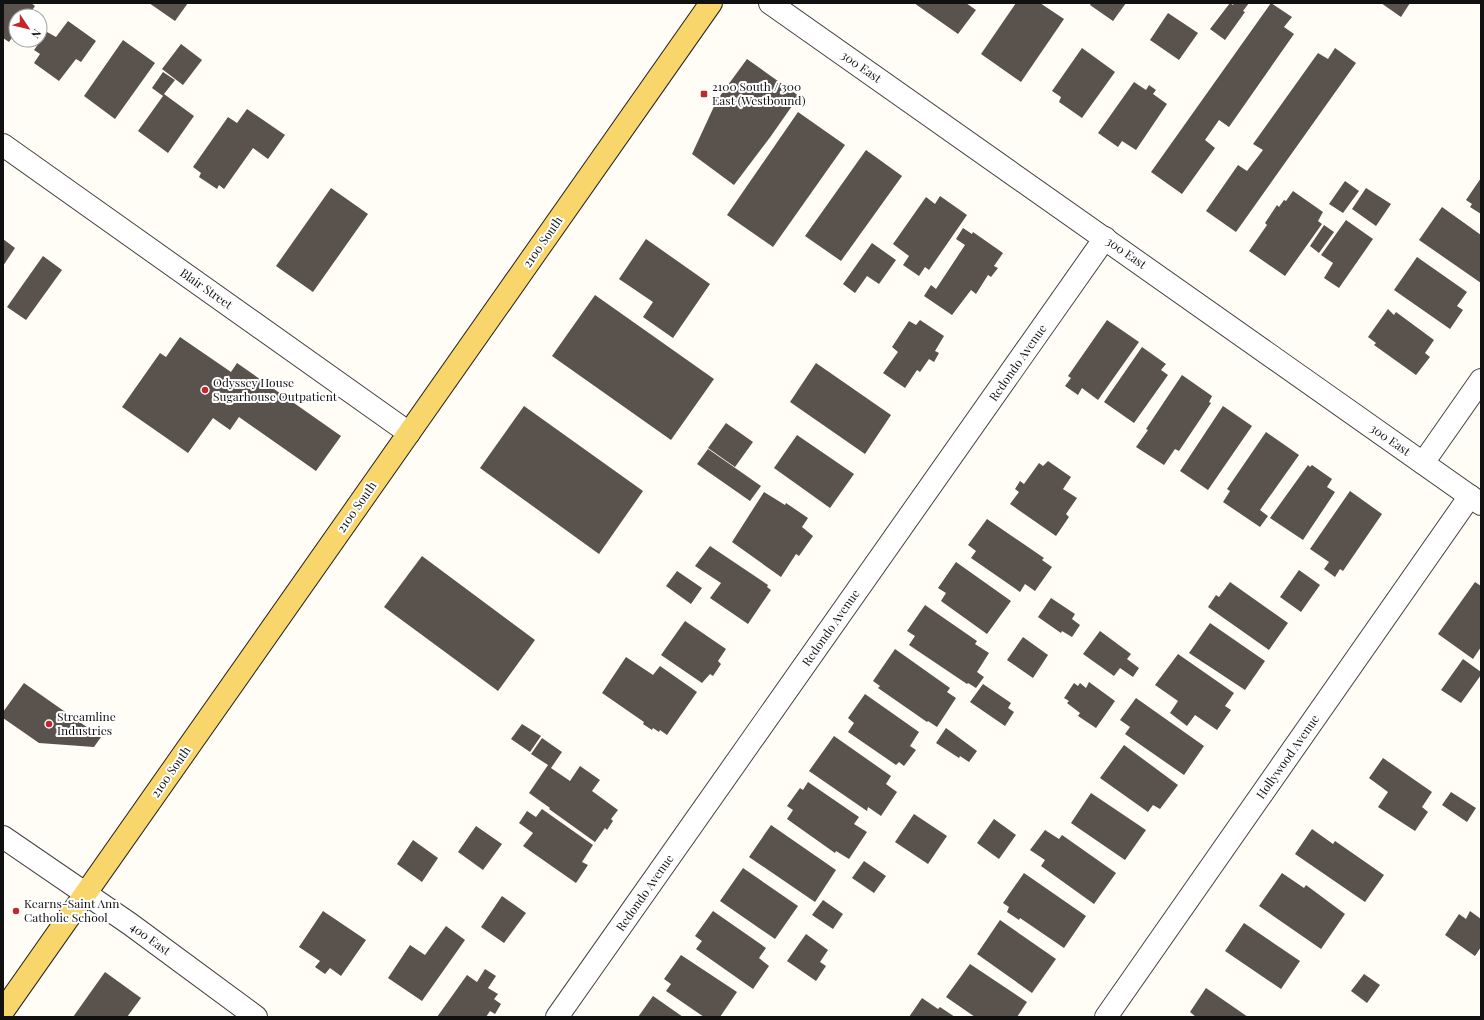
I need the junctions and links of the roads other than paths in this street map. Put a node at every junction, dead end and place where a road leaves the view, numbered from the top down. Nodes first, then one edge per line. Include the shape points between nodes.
1 (712, 3) edge
2 (770, 3) edge
3 (3, 146) edge
4 (1105, 238) junction
5 (1481, 380) edge
6 (409, 432) junction
7 (1423, 463) junction
8 (1475, 500) edge
9 (3, 837) edge
10 (86, 894) junction
11 (3, 1011) edge
12 (256, 1017) edge
13 (557, 1017) edge
14 (1106, 1017) edge

1 - 6 main road, 2100 South
2 - 4 street, 300 East
3 - 6 street, Blair Street
4 - 7 street, 300 East
4 - 13 street, Redondo Avenue
5 - 7 street
6 - 10 main road, 2100 South
7 - 8 street, 300 East
8 - 14 street, Hollywood Avenue
9 - 10 street, 400 East
10 - 11 main road, 2100 South
10 - 12 street, 400 East

